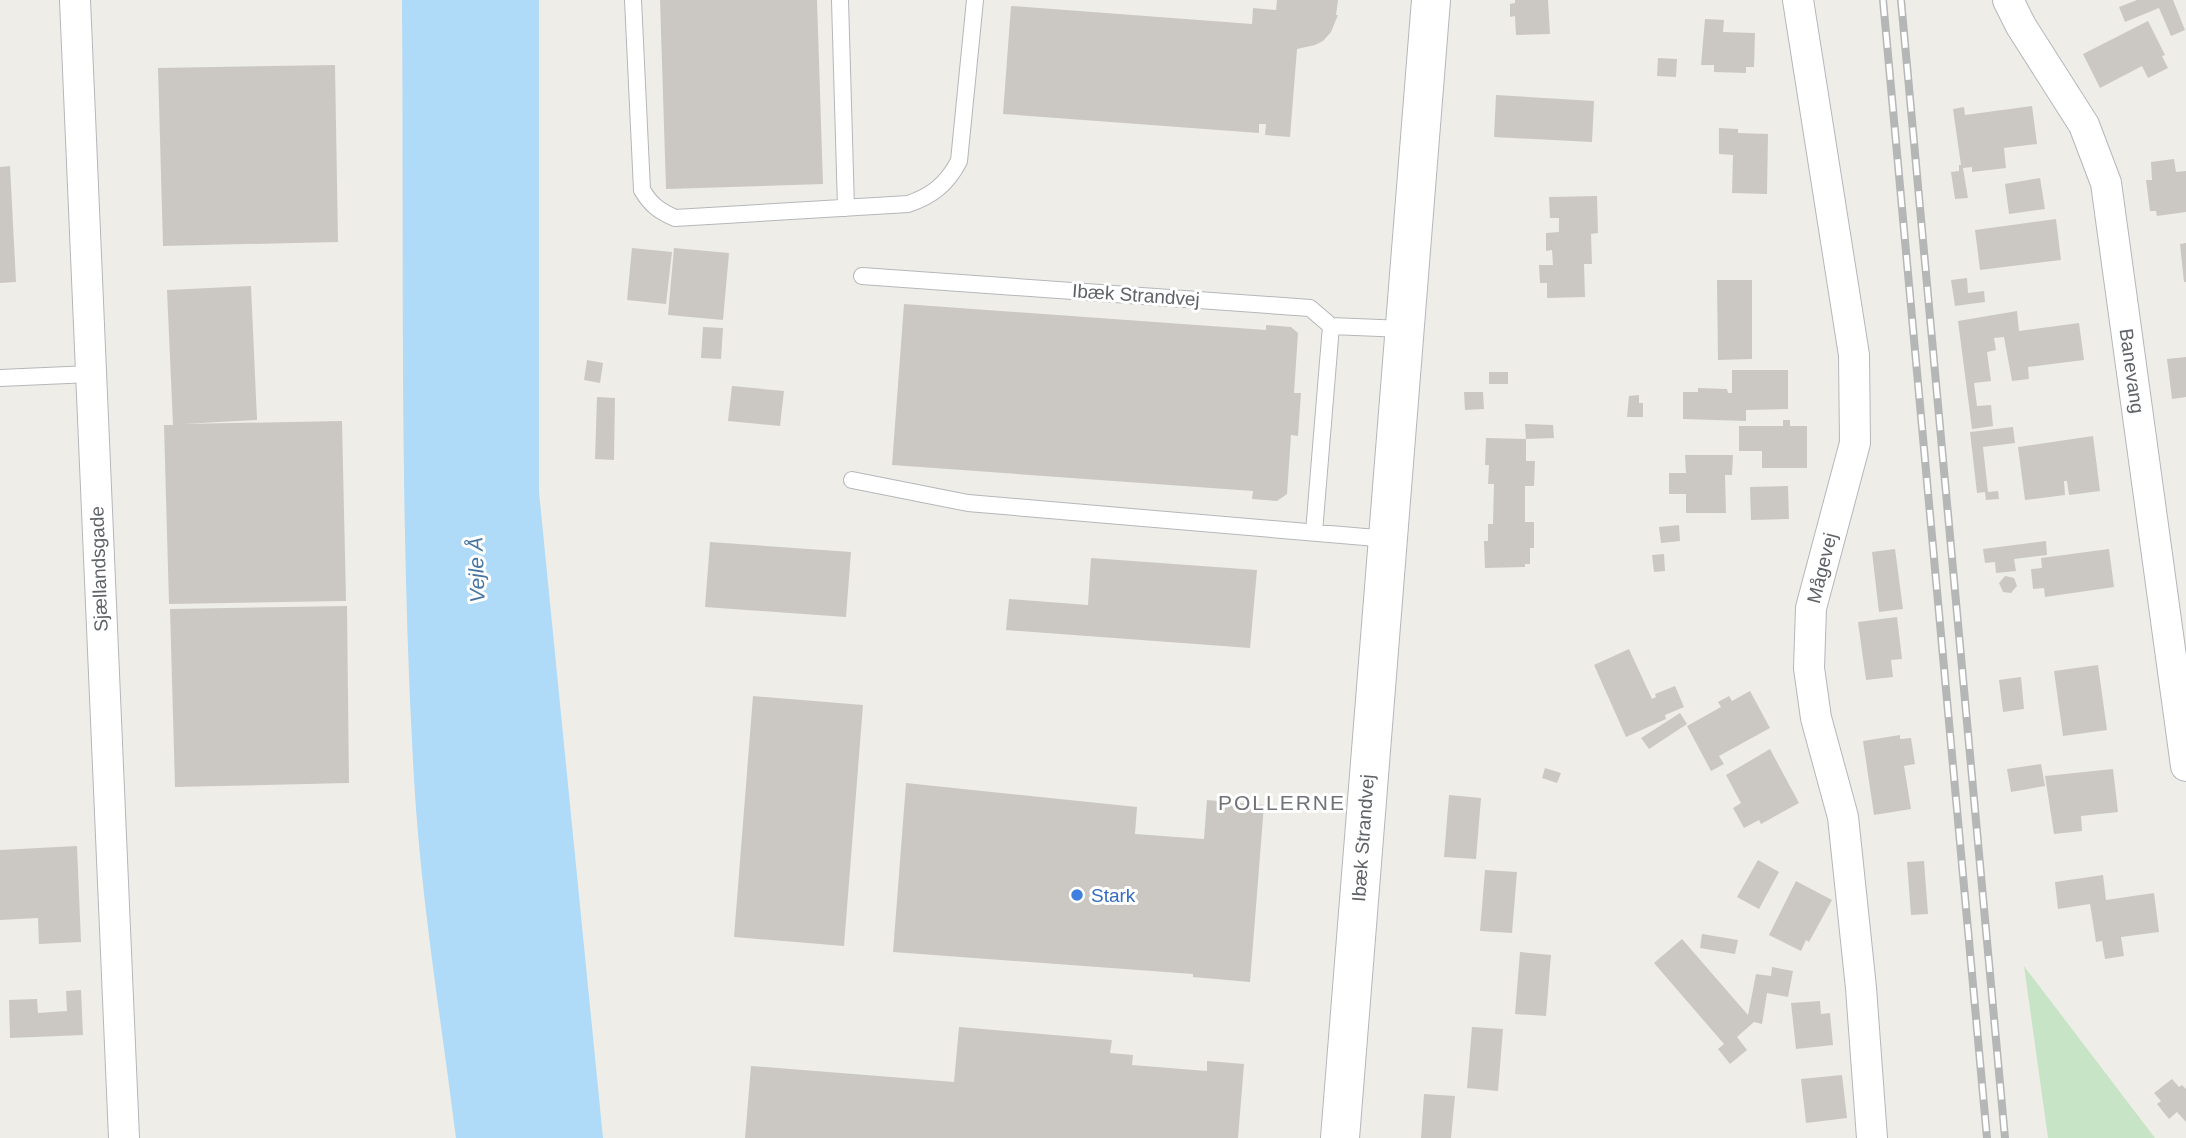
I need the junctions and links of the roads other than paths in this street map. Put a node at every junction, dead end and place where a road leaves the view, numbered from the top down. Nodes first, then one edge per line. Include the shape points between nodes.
1 (75, 0) edge
2 (633, 0) edge
3 (840, 0) edge
4 (975, 0) edge
5 (1431, 0) edge
6 (1798, 0) edge
7 (2008, 0) edge
8 (846, 208) junction
9 (862, 276) dead end
10 (1331, 326) junction
11 (1404, 329) junction
12 (90, 374) junction
13 (0, 378) edge
14 (852, 480) dead end
15 (1314, 532) junction
16 (1389, 538) junction
17 (2186, 766) edge
18 (124, 1138) edge
19 (1340, 1138) edge
20 (1872, 1138) edge

1 - 12 street, Sjællandsgade
2 - 8 lane via 642,190 650,204 675,218
3 - 8 lane
4 - 8 lane via 962,143 950,178 935,192 908,204
5 - 11 street, Ibæk Strandvej
6 - 20 street, Mågevej via 1853,355 1855,443 1811,608 1809,668 1816,718 1843,817
7 - 17 street, Banevang via 2084,125 2106,183
9 - 10 lane, Ibæk Strandvej via 1310,308
10 - 11 lane
10 - 15 lane
11 - 16 street, Ibæk Strandvej
12 - 13 lane
12 - 18 street, Sjællandsgade
14 - 15 lane via 968,503
15 - 16 lane
16 - 19 street, Ibæk Strandvej

